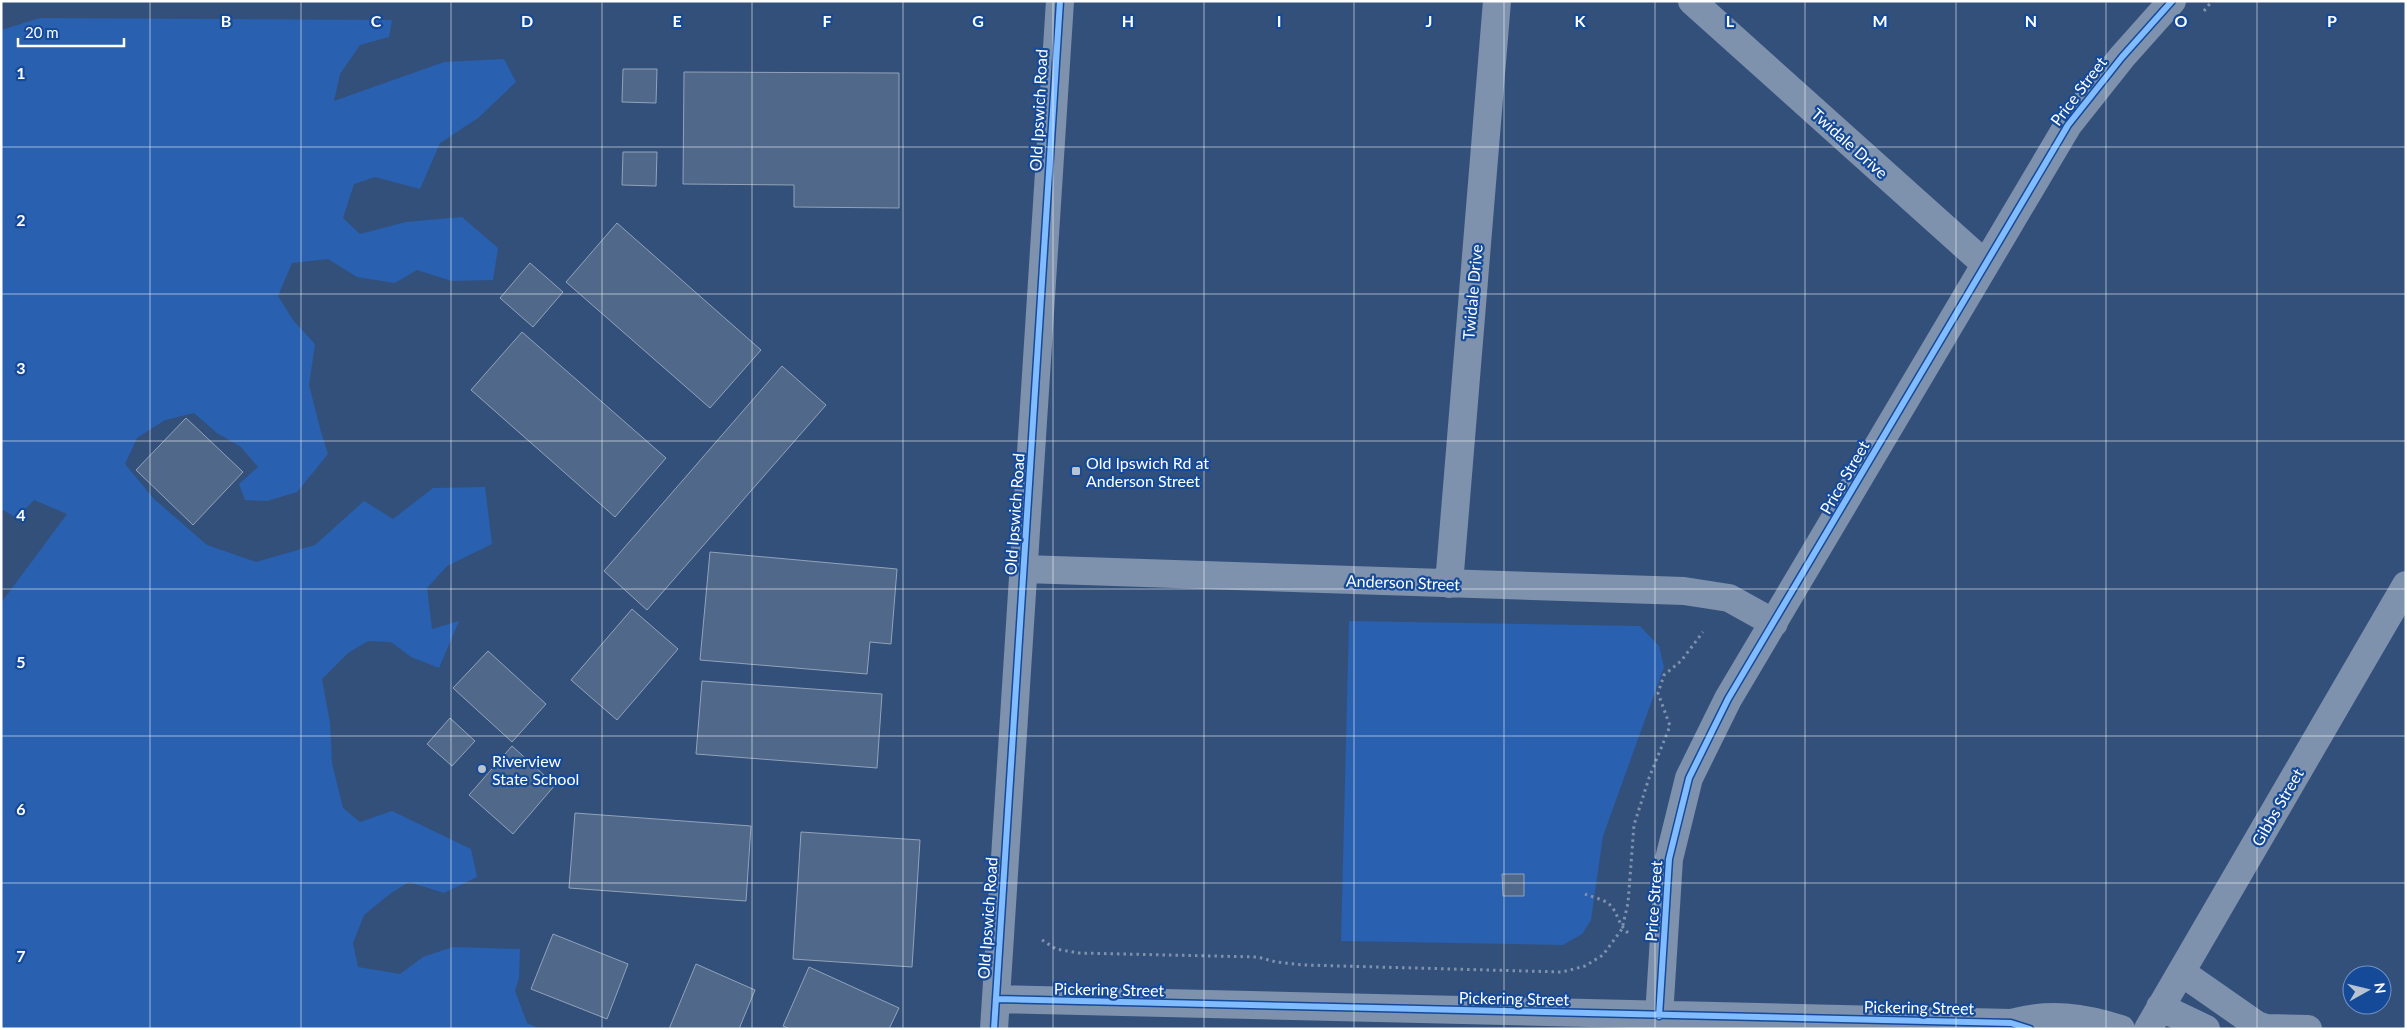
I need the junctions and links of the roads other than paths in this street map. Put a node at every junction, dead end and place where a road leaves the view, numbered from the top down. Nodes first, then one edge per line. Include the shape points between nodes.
1 (1060, 1) edge
2 (1497, 1) edge
3 (1692, 1) edge
4 (2172, 1) edge
5 (1985, 264) junction
6 (1024, 569) junction
7 (1449, 584) junction
8 (2406, 585) edge
9 (1774, 623) junction
10 (2180, 972) junction
11 (996, 999) junction
12 (1659, 1016) junction
13 (2154, 1018) edge
14 (2021, 1026) edge
15 (2273, 1028) edge
16 (994, 1029) edge
17 (2121, 1029) edge
18 (2206, 1029) edge
19 (2308, 1029) edge

1 - 6 street, Old Ipswich Road
2 - 7 street, Twidale Drive
3 - 5 street, Twidale Drive
4 - 5 street, Price Street via 2068,125
5 - 9 street, Price Street
6 - 7 street, Anderson Street
6 - 11 street, Old Ipswich Road
7 - 9 street, Anderson Street via 1684,590 1729,598
8 - 10 street, Gibbs Street
9 - 12 street, Price Street via 1728,699 1689,778 1669,858
10 - 13 street, Gibbs Street
10 - 15 street via 2257,1025
11 - 12 street, Pickering Street
11 - 16 street, Old Ipswich Road
12 - 14 street, Pickering Street
13 - 18 street
14 - 17 street, Pickering Street via 2039,1016 2065,1016
15 - 19 street

